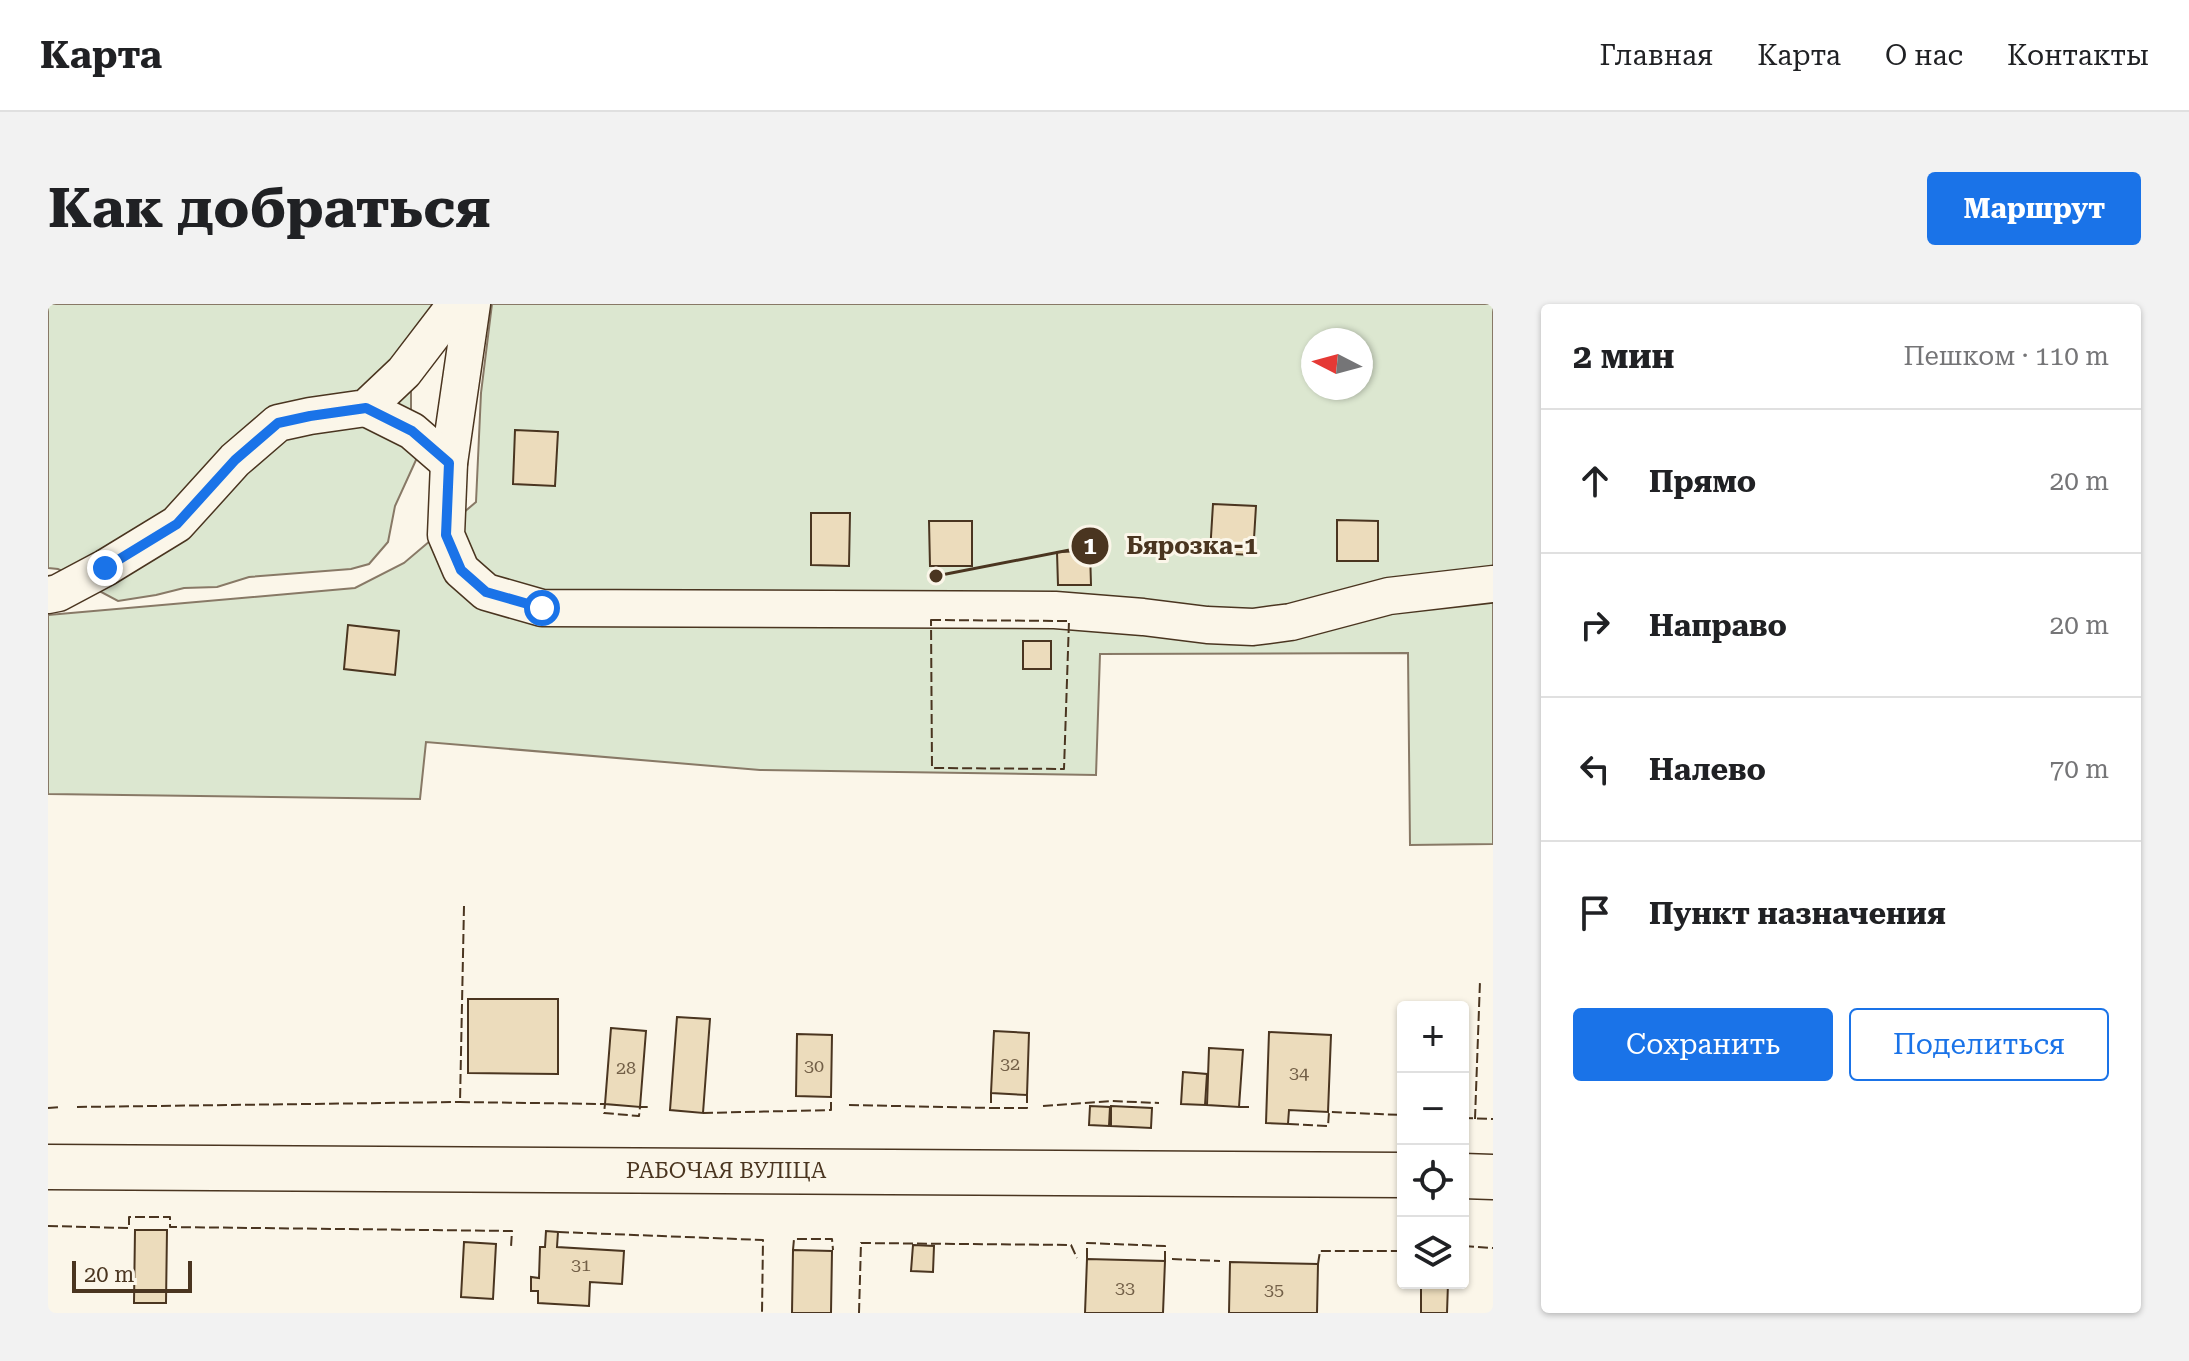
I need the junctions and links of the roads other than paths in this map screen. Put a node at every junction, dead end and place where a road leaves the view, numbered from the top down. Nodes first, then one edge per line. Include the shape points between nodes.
1 (456, 304) edge
2 (472, 304) edge
3 (366, 408) junction
4 (449, 463) junction
5 (1493, 584) edge
6 (48, 595) edge
7 (48, 1167) edge
8 (1397, 1175) edge
9 (1469, 1176) edge
10 (1493, 1177) edge

1 - 3 street via 404,372
2 - 4 street
3 - 4 street via 412,431
3 - 6 street via 278,423 235,460 177,524
4 - 5 street via 446,535 461,570 486,592 542,608 1055,610 1253,627 1389,596
7 - 8 street, РАБОЧАЯ ВУЛІЦА
9 - 10 street

